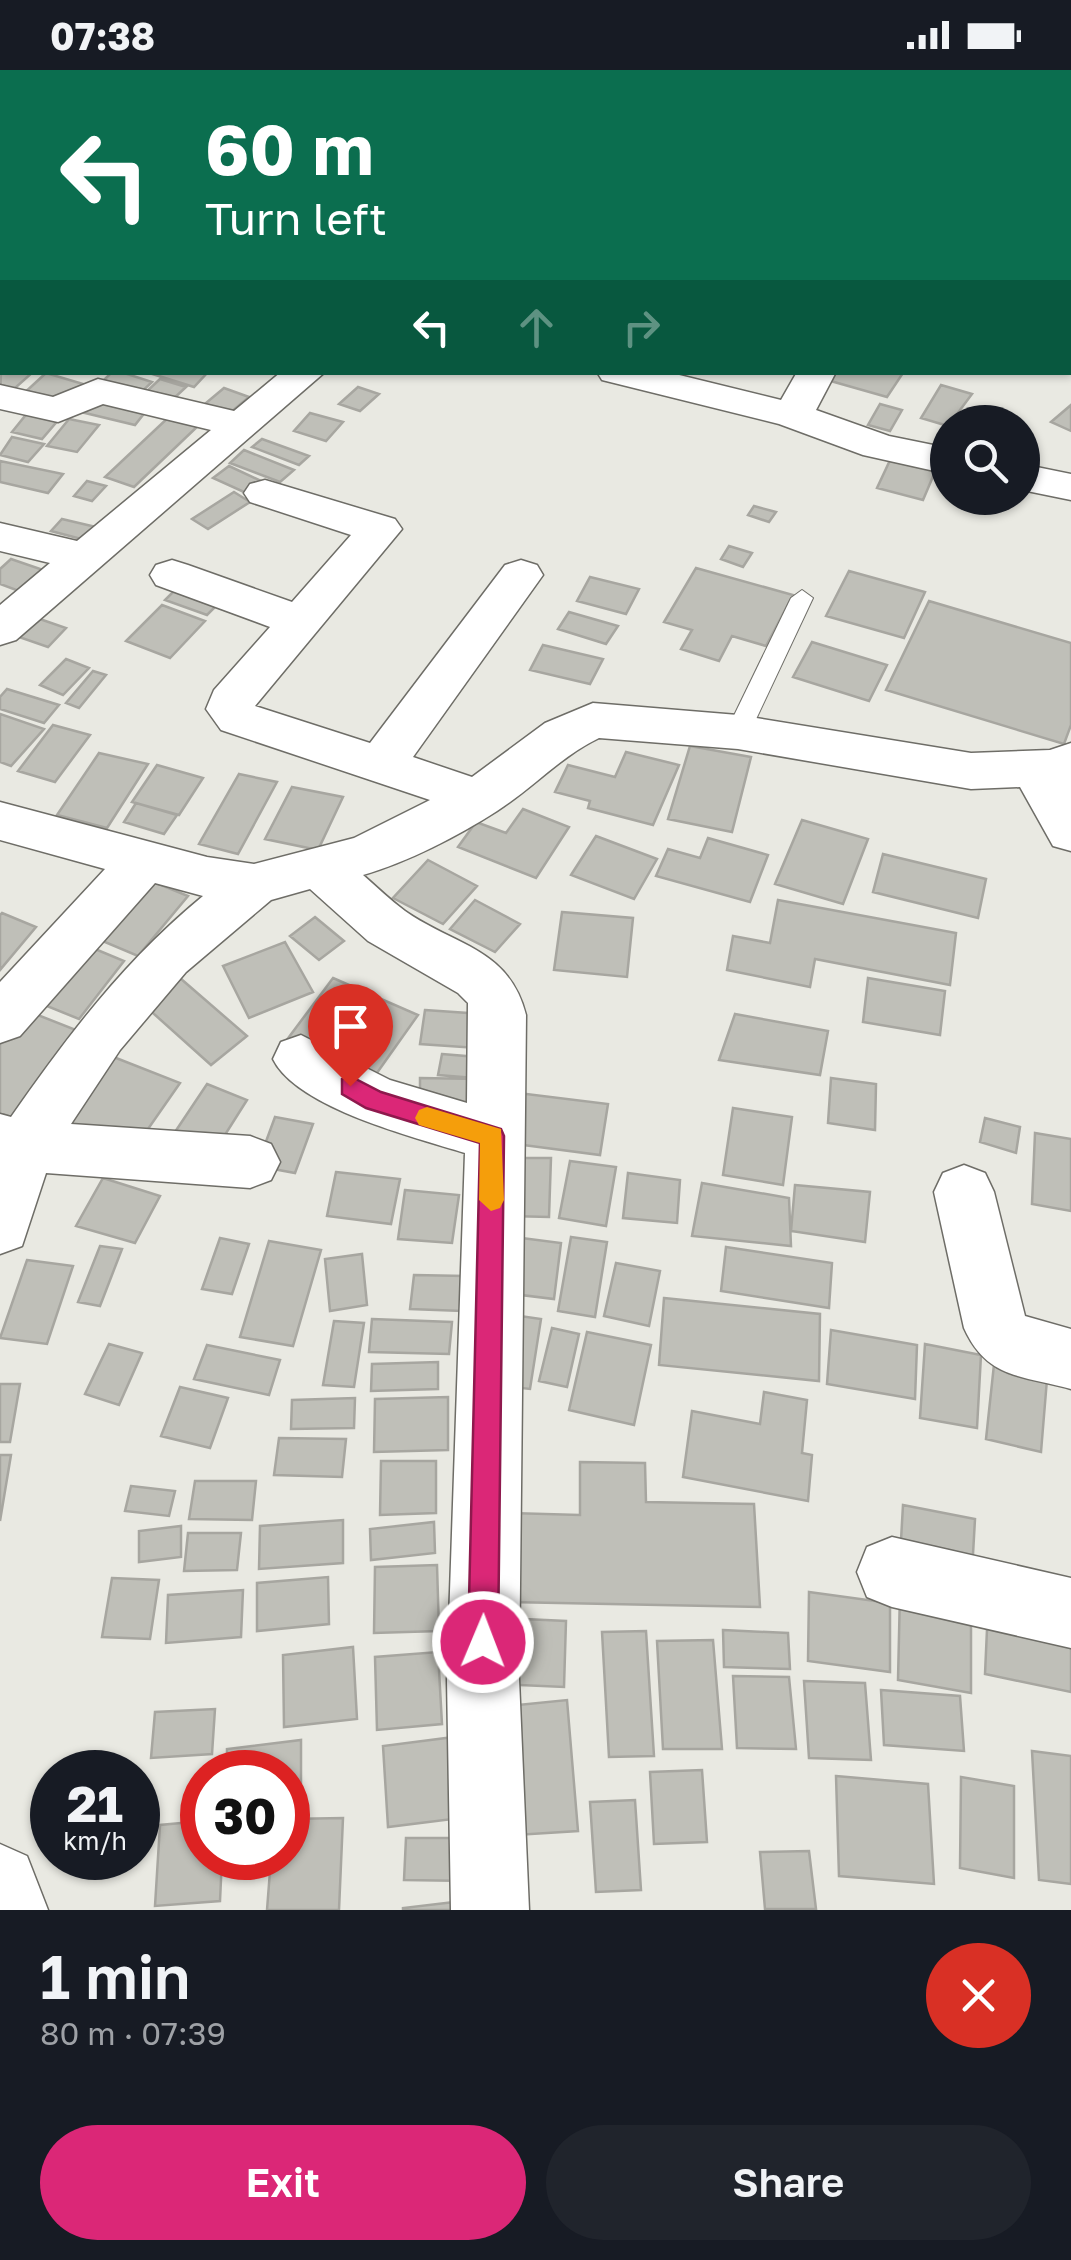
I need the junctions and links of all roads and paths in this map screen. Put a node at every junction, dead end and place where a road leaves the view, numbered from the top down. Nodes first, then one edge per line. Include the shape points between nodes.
1 (302, 375) edge
2 (628, 375) edge
3 (815, 375) edge
4 (0, 397) edge
5 (792, 415) junction
6 (240, 425) junction
7 (930, 457) edge
8 (1040, 480) edge
9 (1071, 486) edge
10 (266, 493) dead end
11 (0, 537) edge
12 (86, 558) junction
13 (172, 575) dead end
14 (521, 575) dead end
15 (802, 598) dead end
16 (302, 622) junction
17 (0, 628) edge
18 (738, 732) junction
19 (1053, 765) edge
20 (380, 766) junction
21 (478, 798) junction
22 (0, 822) edge
23 (1071, 832) edge
24 (144, 858) junction
25 (321, 868) junction
26 (254, 884) junction
27 (0, 1020) edge
28 (301, 1059) dead end
29 (492, 1136) junction
30 (12, 1142) edge
31 (250, 1162) dead end
32 (964, 1192) dead end
33 (0, 1227) edge
34 (1071, 1359) edge
35 (892, 1572) dead end
36 (1071, 1613) edge
37 (0, 1883) edge
38 (9, 1910) edge
39 (490, 1910) edge

1 - 6 street
2 - 5 street
3 - 5 street
4 - 6 street via 58,410 98,392
5 - 7 street
6 - 12 street
8 - 9 street
10 - 16 street via 380,529
11 - 12 street
12 - 17 street
13 - 16 street
14 - 20 street
15 - 18 lane
16 - 20 street via 230,709 238,718
18 - 19 street via 971,770
18 - 21 street via 593,720
19 - 23 street
20 - 21 street
21 - 25 street via 368,854
22 - 24 street
24 - 26 street
24 - 27 street
25 - 26 street
25 - 29 street via 387,926 477,977 492,994 500,1039
26 - 30 street via 156,970
28 - 29 street via 374,1100
29 - 39 street via 482,1679
30 - 31 street
30 - 33 street
32 - 34 street via 996,1328 1006,1341
35 - 36 street
37 - 38 street

